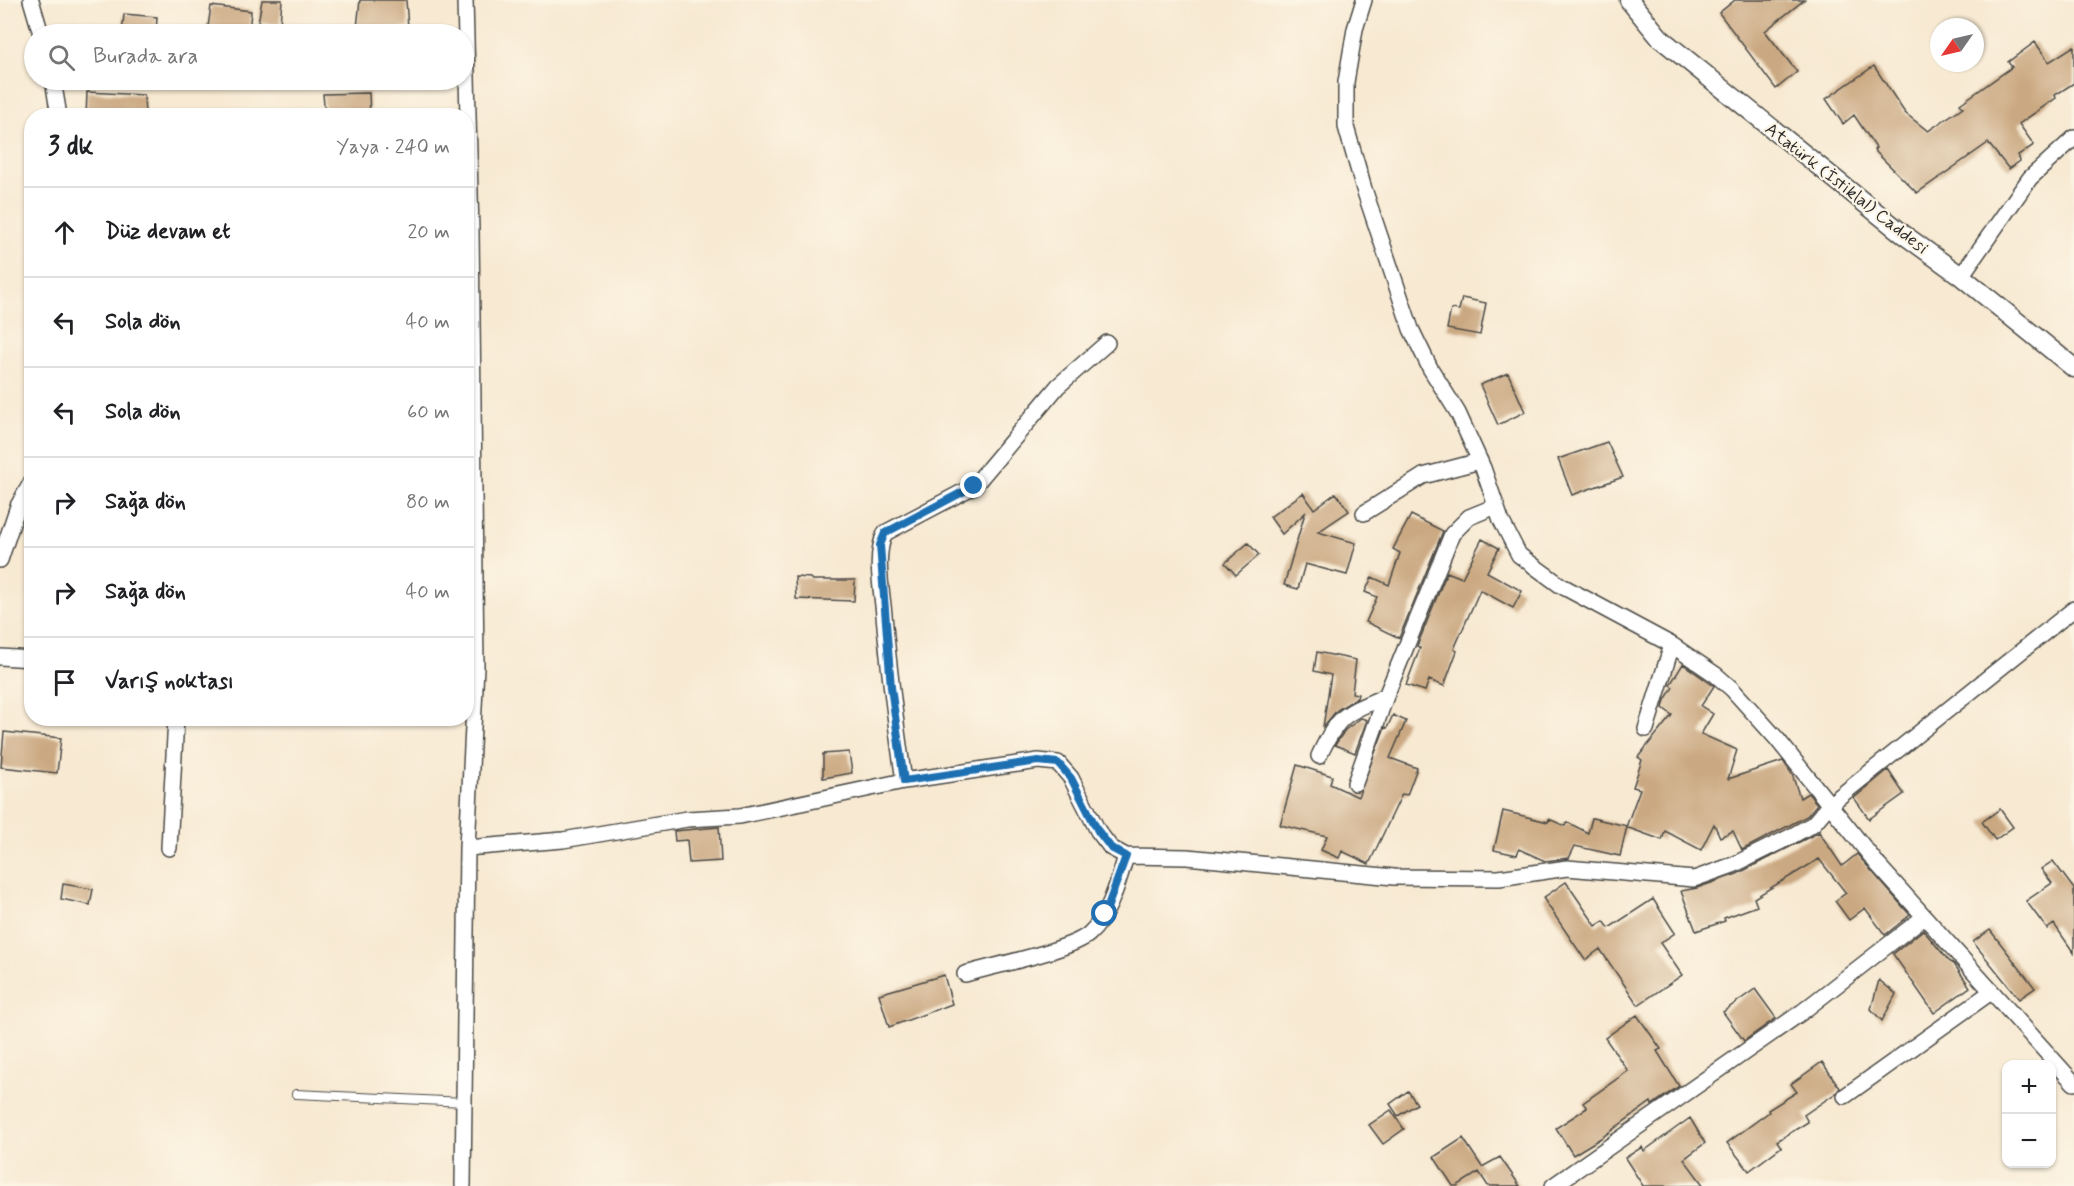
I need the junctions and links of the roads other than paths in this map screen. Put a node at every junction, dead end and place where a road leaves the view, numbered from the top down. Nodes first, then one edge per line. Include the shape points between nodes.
1 (31, 0) edge
2 (465, 0) edge
3 (1364, 0) edge
4 (1629, 0) edge
5 (37, 24) edge
6 (465, 24) edge
7 (55, 90) edge
8 (465, 90) edge
9 (58, 108) edge
10 (466, 108) edge
11 (2074, 138) edge
12 (1961, 276) junction
13 (1107, 343) dead end
14 (2074, 368) edge
15 (1479, 461) junction
16 (24, 495) edge
17 (1496, 506) junction
18 (1364, 513) dead end
19 (0, 560) edge
20 (2074, 609) edge
21 (1672, 645) junction
22 (0, 657) edge
23 (24, 658) edge
24 (1386, 696) junction
25 (176, 726) edge
26 (470, 726) edge
27 (1646, 729) dead end
28 (1319, 756) dead end
29 (904, 781) junction
30 (1355, 783) dead end
31 (1829, 805) junction
32 (169, 848) dead end
33 (467, 848) junction
34 (1126, 856) junction
35 (1924, 917) junction
36 (965, 974) dead end
37 (1991, 992) junction
38 (2074, 1083) edge
39 (296, 1094) dead end
40 (1845, 1096) dead end
41 (465, 1102) junction
42 (463, 1186) edge
43 (1553, 1186) edge

1 - 5 street
2 - 6 street
3 - 15 street via 1346,82 1346,126 1411,329 1458,413
4 - 12 street, Atatürk (İstiklal) Caddesi via 1660,38 1903,234
7 - 9 street
8 - 10 street
11 - 12 street via 2030,178
12 - 14 street, Atatürk (İstiklal) Caddesi
13 - 29 street via 1058,386 974,486 885,533 880,545 882,586
15 - 17 street
15 - 18 street via 1423,476
16 - 19 street
17 - 21 street via 1519,555 1560,585
17 - 24 street via 1469,517 1452,534
20 - 31 street
21 - 27 street
21 - 31 street via 1732,689
22 - 23 street
24 - 28 street via 1348,712 1333,727
24 - 30 street
25 - 32 street
26 - 33 street
29 - 33 street via 740,816 687,819 563,840
29 - 34 street via 1038,761 1058,763 1071,778 1098,831 1111,848
31 - 34 street via 1813,824 1790,837 1733,866 1694,879 1567,868 1499,878 1394,877 1187,857
31 - 35 street
33 - 41 street
34 - 36 street via 1105,914 1088,936
35 - 37 street
35 - 43 street via 1802,1012
37 - 38 street
37 - 40 street
39 - 41 lane
41 - 42 street

